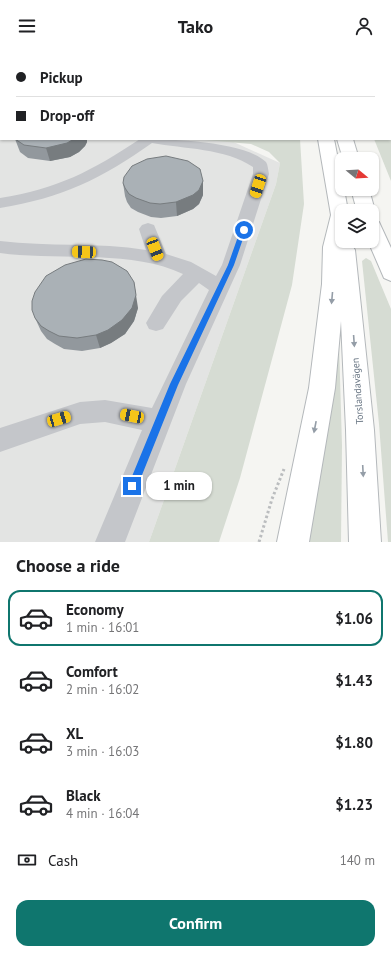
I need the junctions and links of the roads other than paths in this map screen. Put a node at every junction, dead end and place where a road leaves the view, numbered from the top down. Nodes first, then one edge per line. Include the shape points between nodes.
1 (148, 140) edge
2 (156, 140) edge
3 (326, 140) edge
4 (346, 140) edge
5 (349, 152) edge
6 (0, 203) edge
7 (338, 204) edge
8 (148, 229) dead end
9 (379, 230) edge
10 (335, 240) edge
11 (379, 243) edge
12 (391, 246) edge
13 (0, 247) edge
14 (345, 248) edge
15 (158, 259) junction
16 (391, 273) edge
17 (197, 274) junction
18 (220, 287) junction
19 (156, 323) dead end
20 (159, 421) junction
21 (0, 440) edge
22 (110, 542) edge
23 (293, 542) edge
24 (365, 542) edge

1 - 6 lane via 80,181 57,190
2 - 18 lane via 231,152 255,160 260,165 261,174 239,244
3 - 7 main road
4 - 5 main road
8 - 15 lane
9 - 12 main road
10 -> 23 main road via 322,388
11 - 16 main road
13 - 15 lane via 123,254
14 -> 24 main road, Torslandavägen via 365,506
15 - 17 lane via 172,262
17 - 18 lane
17 - 19 lane via 166,304
18 - 20 lane
20 - 21 lane via 105,411 80,413
20 - 22 lane

